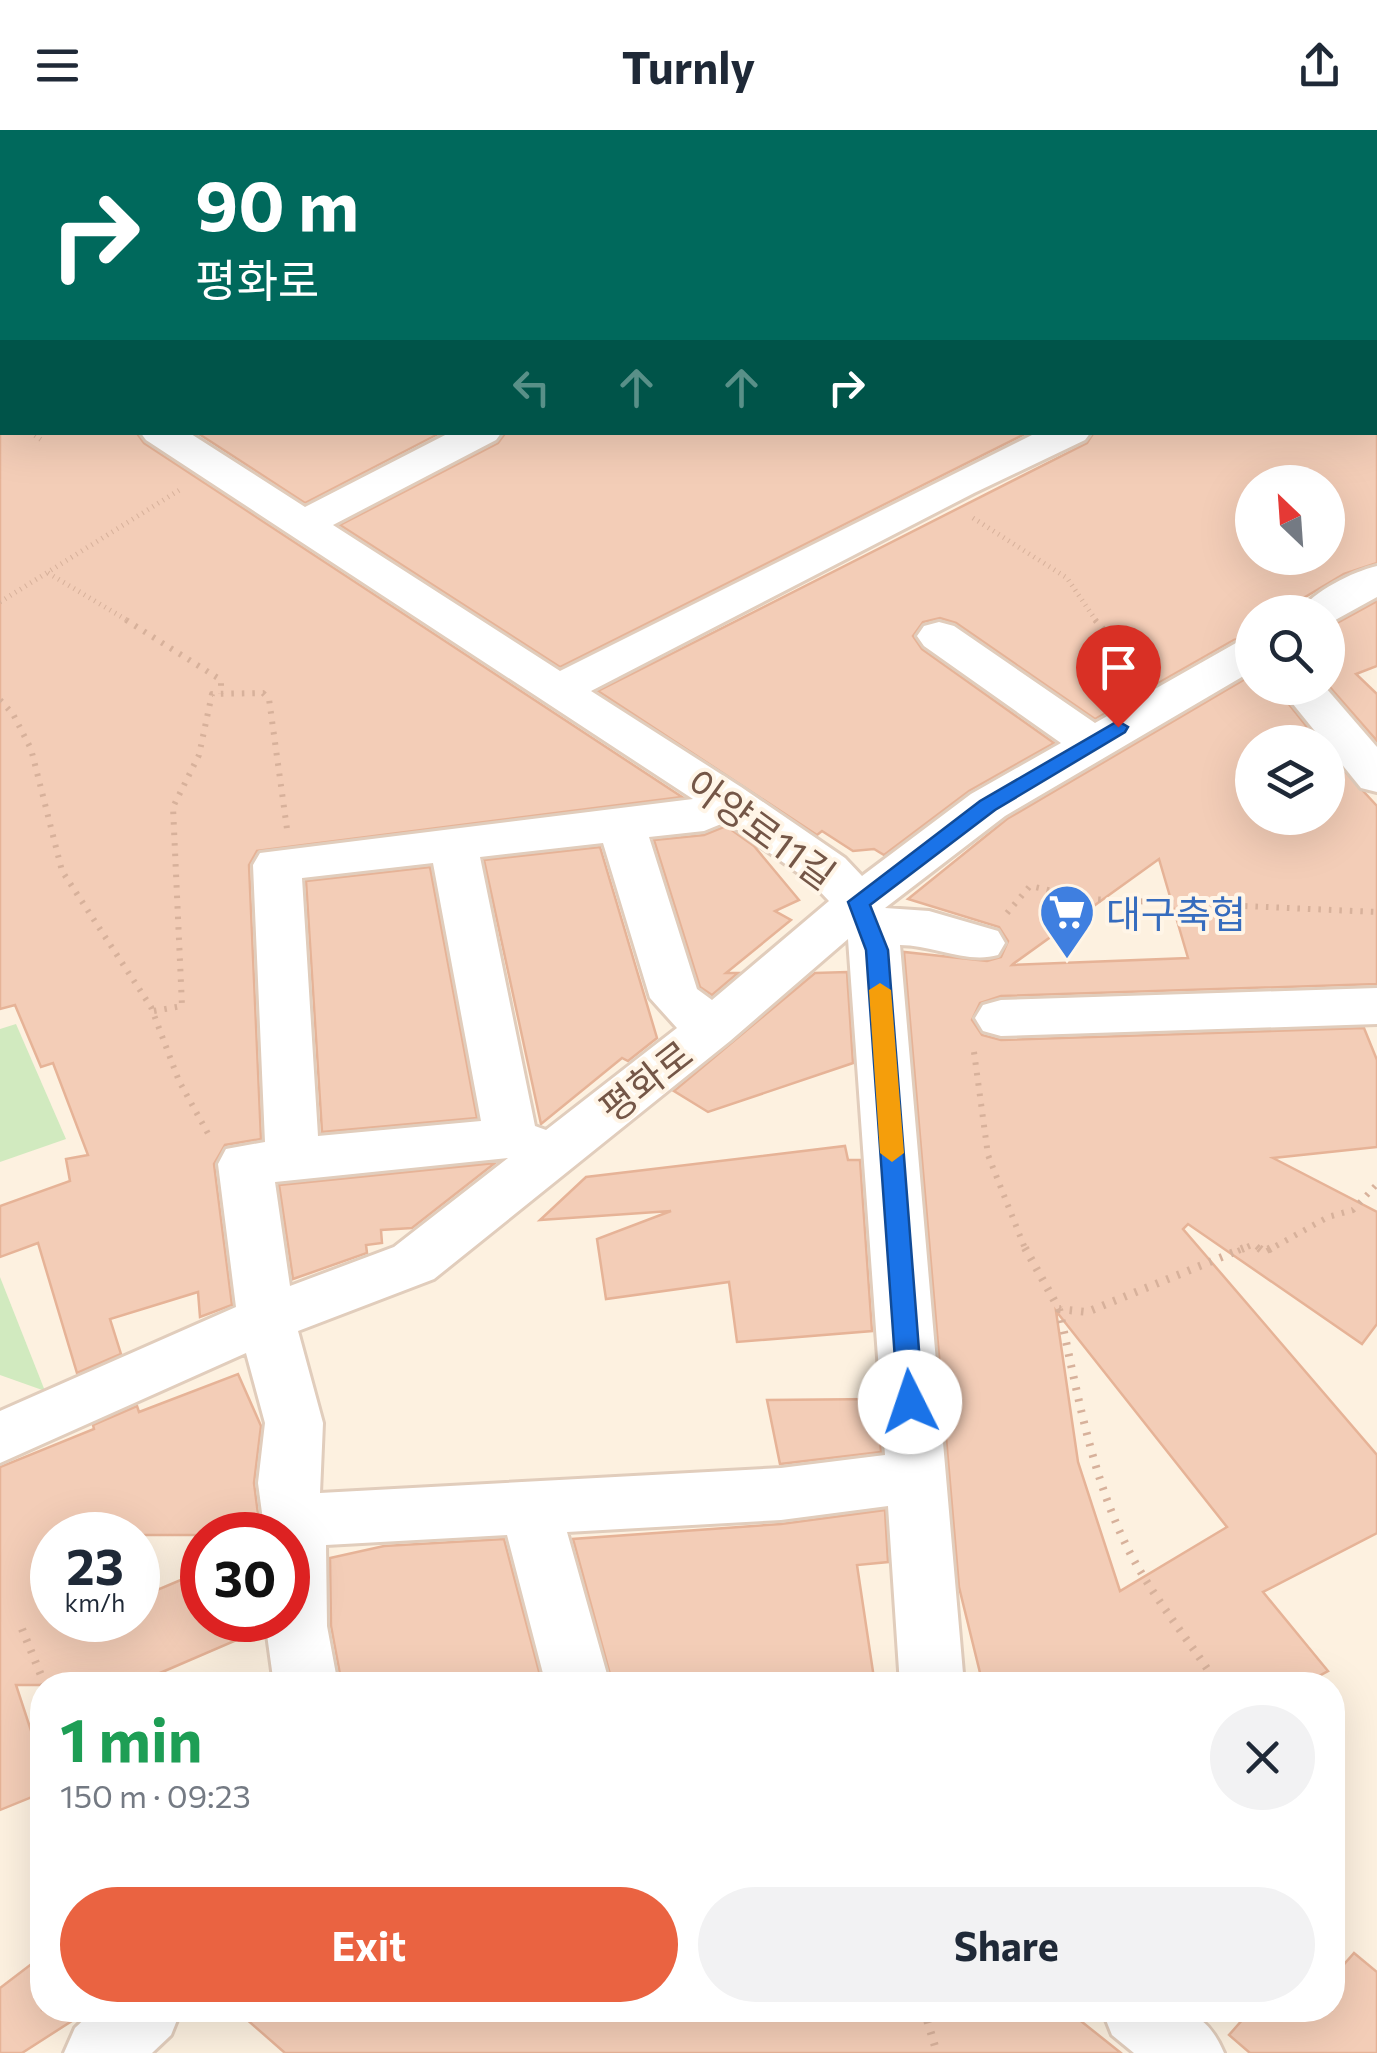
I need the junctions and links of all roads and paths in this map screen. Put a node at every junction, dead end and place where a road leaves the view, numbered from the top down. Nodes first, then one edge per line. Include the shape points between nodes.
1 (34, 435) edge
2 (164, 435) edge
3 (476, 435) edge
4 (1065, 435) edge
5 (43, 441) dead end
6 (215, 469) junction
7 (938, 496) junction
8 (302, 526) junction
9 (48, 573) junction
10 (1377, 579) edge
11 (1345, 598) edge
12 (0, 602) edge
13 (939, 636) dead end
14 (1235, 663) edge
15 (559, 690) junction
16 (221, 694) junction
17 (1172, 698) junction
18 (0, 700) edge
19 (1316, 705) edge
20 (1092, 742) junction
21 (1377, 777) edge
22 (724, 798) junction
23 (622, 825) junction
24 (453, 844) junction
25 (278, 865) junction
26 (1377, 912) edge
27 (863, 915) junction
28 (980, 943) joint
29 (1377, 1006) edge
30 (154, 1011) junction
31 (712, 1028) junction
32 (987, 1032) joint
33 (532, 1146) junction
34 (268, 1160) junction
35 (1377, 1184) edge
36 (1060, 1309) junction
37 (266, 1319) junction
38 (0, 1438) edge
39 (916, 1477) junction
40 (530, 1508) junction
41 (292, 1512) edge
42 (310, 1521) edge
43 (22, 1630) dead end
44 (299, 1642) edge
45 (40, 1672) edge
46 (304, 1672) edge
47 (574, 1672) edge
48 (931, 1672) edge
49 (1209, 1672) edge
50 (133, 2022) edge
51 (928, 2022) edge
52 (1152, 2022) edge
53 (100, 2053) edge
54 (937, 2053) edge
55 (1188, 2053) edge

1 - 5 path
2 - 6 street, 아양로11길
3 - 8 street
4 - 7 street
6 - 8 street, 아양로11길
6 - 9 path
7 - 15 street
7 - 17 path via 1067,578 1097,622
8 - 15 street, 아양로11길
9 - 12 path
9 - 16 path via 208,670 221,680
10 - 11 street
13 - 20 street
14 - 17 street, 평화로
15 - 22 street, 아양로11길
16 - 25 path via 264,693 269,699 289,848
16 - 30 path via 212,694 199,755 173,807 182,1006
17 - 20 street, 평화로
18 - 30 path via 12,710 36,770 55,854
19 - 21 street
20 - 27 street, 평화로 via 988,806
22 - 23 street via 704,815
22 - 27 street, 아양로11길 via 828,870
23 - 24 street
23 - 31 street via 674,998
24 - 25 street
24 - 33 street
25 - 34 street
26 - 28 path via 1088,899 1030,886
27 - 28 street
27 - 31 street, 평화로
27 - 39 street via 877,950
29 - 32 street
30 - 34 path via 189,1106 212,1140
31 - 33 street, 평화로
32 - 36 path via 988,1156 1026,1251
33 - 34 street
33 - 37 street, 평화로 via 414,1263
34 - 37 street
35 - 36 path via 1353,1210 1264,1252 1254,1244 1087,1312
36 - 49 path via 1082,1411 1118,1522 1143,1576
37 - 38 street, 평화로
37 - 41 street via 294,1423
39 - 40 street via 781,1494
39 - 48 street
40 - 42 street
40 - 47 street
43 - 45 path
44 - 46 street
50 - 53 street
51 - 54 path
52 - 55 street

